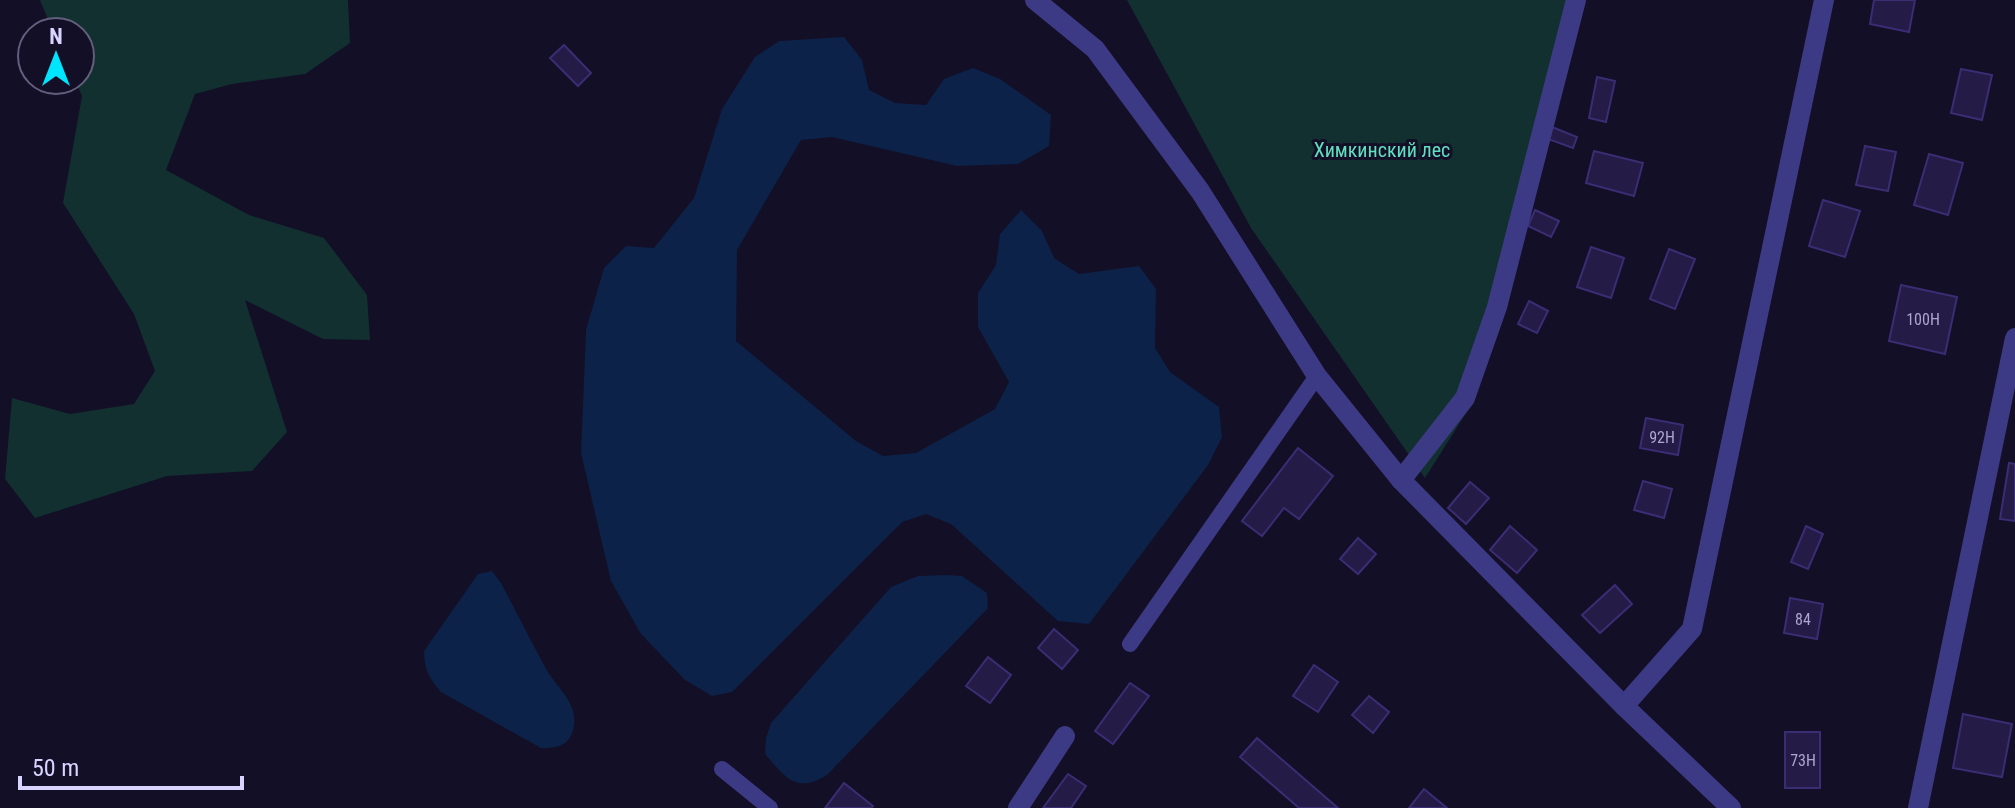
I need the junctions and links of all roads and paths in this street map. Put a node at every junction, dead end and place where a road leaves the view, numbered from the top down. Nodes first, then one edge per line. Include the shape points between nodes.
1 (1035, 0) edge
2 (1576, 0) edge
3 (1824, 0) edge
4 (2015, 338) edge
5 (1317, 376) junction
6 (1401, 480) junction
7 (1130, 644) dead end
8 (1624, 706) junction
9 (1065, 736) dead end
10 (722, 769) dead end
11 (770, 808) edge
12 (1018, 808) edge
13 (1731, 808) edge
14 (1918, 808) edge

1 - 5 street via 1095,49 1200,191
2 - 6 street via 1497,307 1465,398
3 - 8 street via 1692,629
4 - 14 street
5 - 6 street
5 - 7 lane
6 - 8 street
8 - 13 street
9 - 12 street
10 - 11 lane

